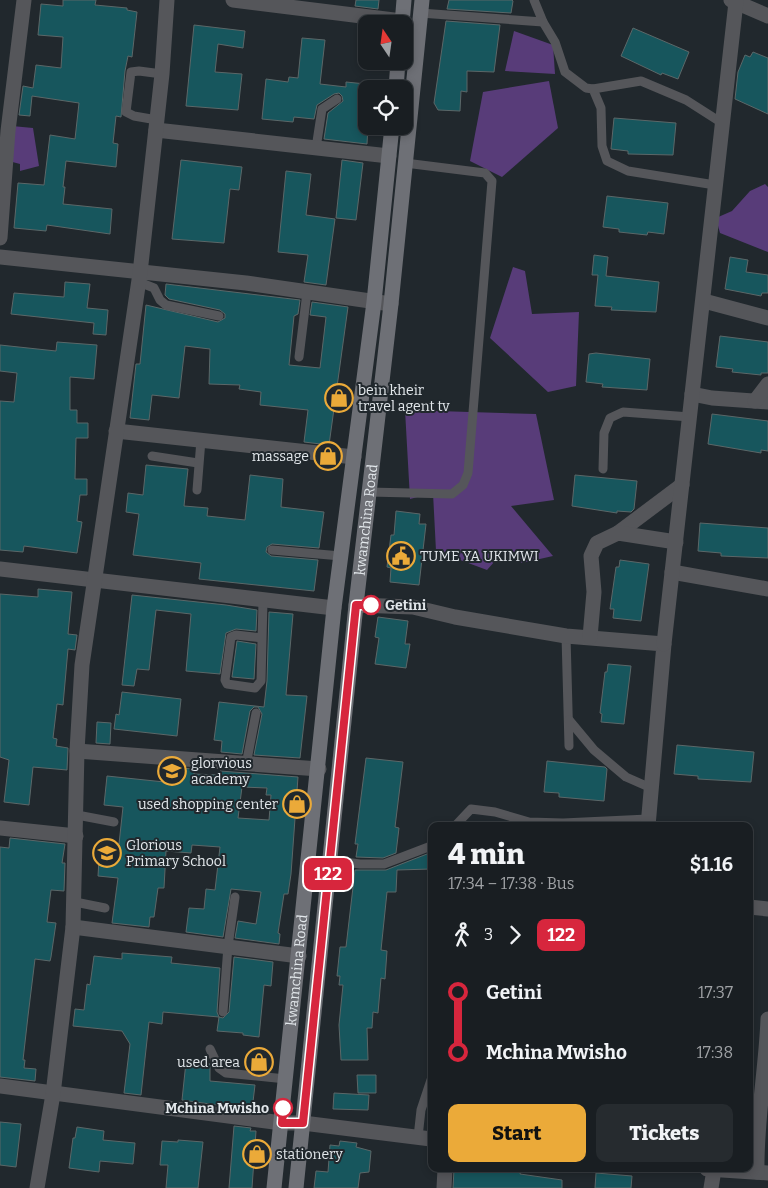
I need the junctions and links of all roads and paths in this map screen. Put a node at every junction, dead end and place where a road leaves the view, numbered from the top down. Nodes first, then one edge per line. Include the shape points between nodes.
1 (24, 0) edge
2 (166, 0) edge
3 (233, 0) edge
4 (404, 0) edge
5 (534, 0) edge
6 (733, 1) edge
7 (421, 6) edge
8 (403, 15) edge
9 (358, 16) edge
10 (768, 16) edge
11 (543, 22) junction
12 (162, 74) junction
13 (593, 89) junction
14 (337, 99) dead end
15 (722, 123) junction
16 (156, 125) junction
17 (391, 135) edge
18 (316, 148) junction
19 (389, 156) junction
20 (405, 163) junction
21 (715, 186) junction
22 (0, 238) edge
23 (0, 257) edge
24 (139, 278) junction
25 (307, 292) junction
26 (704, 301) junction
27 (374, 302) junction
28 (391, 304) junction
29 (219, 316) dead end
30 (768, 318) edge
31 (299, 358) dead end
32 (768, 384) edge
33 (692, 394) junction
34 (761, 402) edge
35 (690, 417) junction
36 (116, 431) junction
37 (201, 440) junction
38 (152, 456) dead end
39 (354, 457) junction
40 (198, 463) junction
41 (603, 469) dead end
42 (682, 485) junction
43 (197, 490) dead end
44 (369, 492) junction
45 (618, 533) junction
46 (676, 542) junction
47 (272, 550) dead end
48 (340, 556) junction
49 (0, 569) edge
50 (672, 572) junction
51 (94, 580) junction
52 (768, 589) edge
53 (263, 602) junction
54 (356, 605) junction
55 (334, 608) junction
56 (566, 636) junction
57 (590, 637) junction
58 (262, 638) junction
59 (664, 644) junction
60 (256, 712) dead end
61 (568, 720) junction
62 (569, 746) dead end
63 (76, 751) junction
64 (246, 765) junction
65 (319, 768) junction
66 (651, 788) junction
67 (316, 797) junction
68 (336, 801) junction
69 (77, 815) junction
70 (114, 822) dead end
71 (459, 822) edge
72 (529, 822) edge
73 (648, 822) edge
74 (0, 828) edge
75 (76, 836) junction
76 (428, 847) edge
77 (329, 860) junction
78 (235, 896) dead end
79 (75, 902) junction
80 (753, 907) edge
81 (105, 908) dead end
82 (768, 909) edge
83 (73, 928) junction
84 (228, 946) junction
85 (299, 956) junction
86 (223, 1012) dead end
87 (768, 1019) edge
88 (210, 1049) dead end
89 (286, 1079) junction
90 (0, 1086) edge
91 (428, 1089) edge
92 (53, 1094) junction
93 (282, 1123) junction
94 (303, 1123) junction
95 (425, 1138) edge
96 (445, 1172) edge
97 (710, 1172) edge
98 (750, 1172) edge
99 (763, 1173) edge
100 (37, 1188) edge
101 (274, 1188) edge
102 (296, 1188) edge
103 (444, 1188) edge
104 (711, 1188) edge

1 - 22 street via 8,125
2 - 12 street
3 - 9 street
4 - 8 main road
5 - 11 lane
6 - 10 street
6 - 15 street
7 - 11 lane
7 - 20 main road, kwamchina Road
11 - 13 lane via 555,42 565,72 586,88
12 - 16 street
12 - 16 lane via 139,70 131,72 126,112
13 - 15 lane via 641,82 686,100
13 - 21 lane via 600,108 602,146 607,161 628,171
14 - 18 lane via 322,109
15 - 21 street
16 - 18 street
16 - 24 street
17 - 19 main road, kwamchina Road
18 - 19 street
19 - 27 main road, kwamchina Road
20 - 28 main road, kwamchina Road
20 - 44 lane via 484,173 492,181 468,473 463,485 452,494
21 - 26 street
23 - 24 street
24 - 25 street via 246,283
24 - 29 lane via 154,288 166,305
24 - 36 street
25 - 27 street
25 - 31 lane
26 - 30 street
26 - 33 street
27 - 28 street
27 - 39 main road, kwamchina Road
28 - 44 main road, kwamchina Road
32 - 34 street
33 - 34 street
33 - 35 street
35 - 41 lane via 623,412 610,418 604,433
35 - 42 street
36 - 37 street
36 - 51 street
37 - 39 street
37 - 40 lane
38 - 40 lane
39 - 48 main road, kwamchina Road
40 - 43 lane
42 - 45 street
42 - 46 street
44 - 54 main road, kwamchina Road
45 - 46 street
45 - 57 street via 597,543 592,556 594,592
46 - 50 street
47 - 48 lane
48 - 55 main road, kwamchina Road
49 - 51 street
50 - 52 street
50 - 59 street
51 - 53 street
51 - 63 street via 82,665
53 - 55 street
53 - 58 lane
54 - 56 street via 413,607
54 - 68 main road, kwamchina Road
55 - 65 main road, kwamchina Road
56 - 57 street
56 - 61 lane
57 - 59 street
58 - 58 lane via 232,637 228,684 259,686
59 - 66 street
60 - 64 lane
61 - 62 lane
61 - 66 lane via 594,750 626,777
63 - 64 street
63 - 69 street
64 - 65 street
65 - 67 main road, kwamchina Road
66 - 73 street
67 - 68 main road
67 - 85 main road, kwamchina Road
68 - 77 main road, kwamchina Road
69 - 70 lane
69 - 75 street
71 - 72 lane via 471,809
74 - 75 street
75 - 79 street
76 - 77 lane via 384,864
77 - 94 main road, kwamchina Road
78 - 84 lane
79 - 81 lane
79 - 83 street
80 - 82 street
83 - 84 street
83 - 92 street
84 - 85 street
84 - 86 lane
85 - 89 main road, kwamchina Road
87 - 99 street via 756,1146
88 - 89 lane via 219,1068 226,1072
89 - 93 main road, kwamchina Road
90 - 92 street
91 - 95 lane via 421,1110
92 - 93 street
92 - 100 street
93 - 94 street
93 - 101 main road, kwamchina Road
94 - 95 street
94 - 102 main road, kwamchina Road
96 - 103 street
97 - 104 street
98 - 99 street

